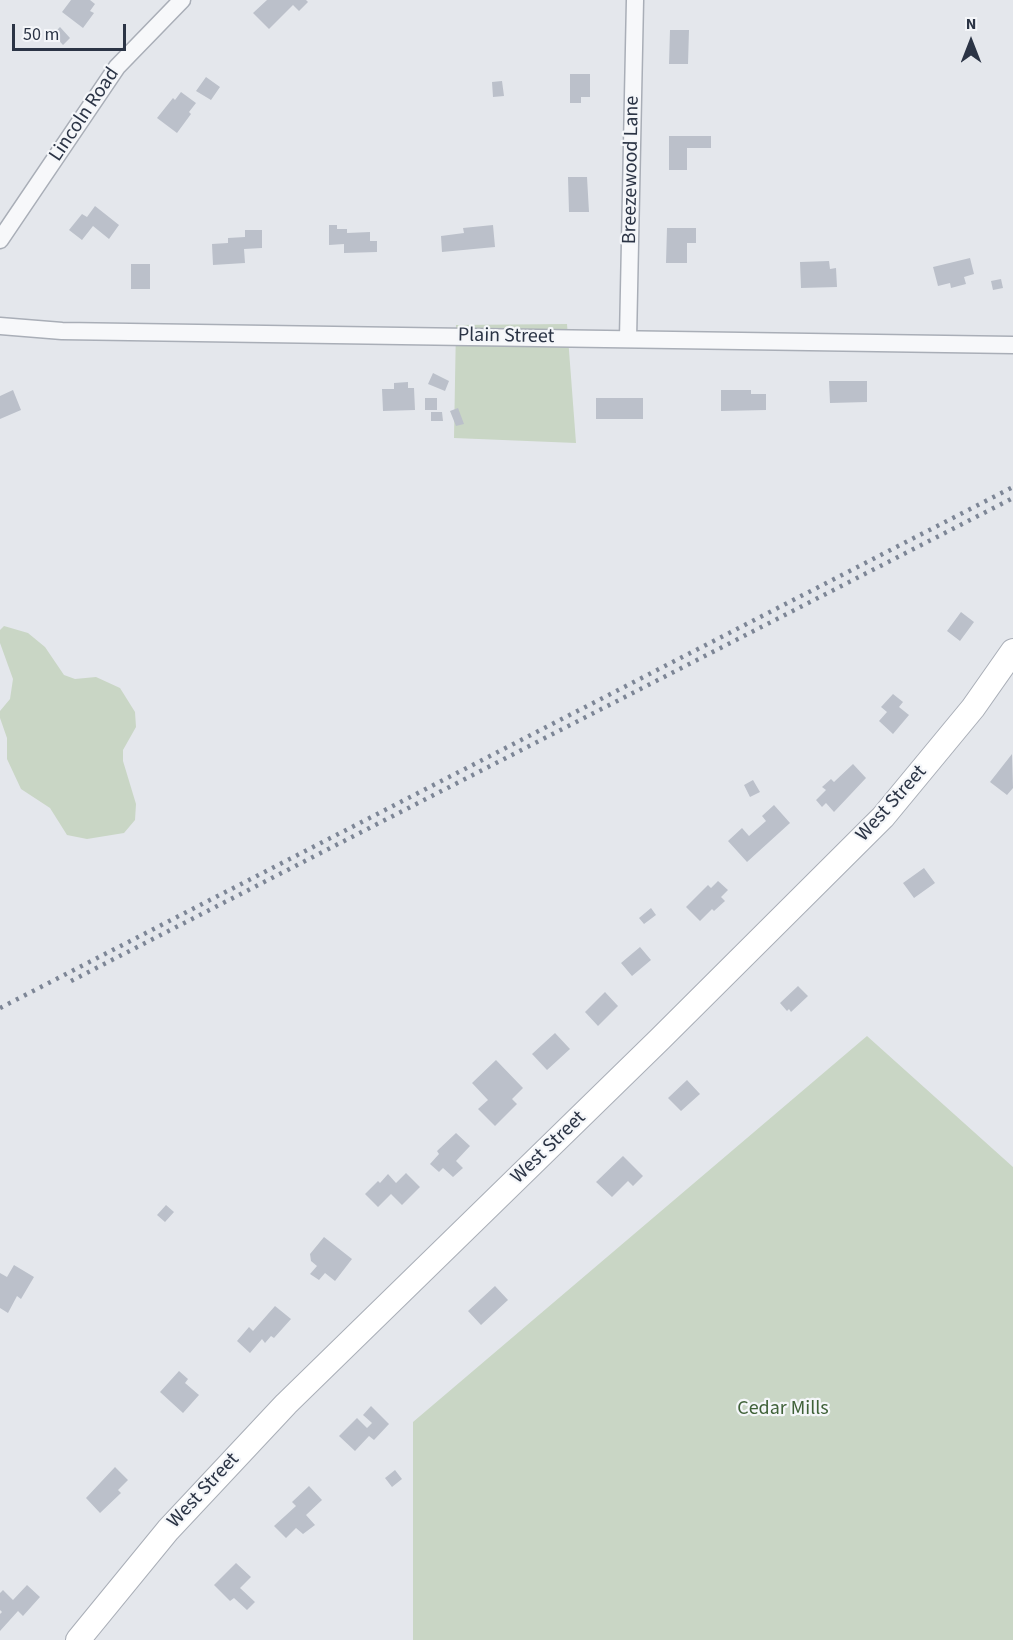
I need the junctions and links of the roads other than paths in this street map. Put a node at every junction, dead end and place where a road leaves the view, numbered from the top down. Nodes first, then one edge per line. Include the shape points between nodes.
1 (182, 0) edge
2 (635, 0) edge
3 (0, 240) edge
4 (0, 326) edge
5 (628, 339) junction
6 (1013, 345) edge
7 (1013, 651) edge
8 (78, 1640) edge

1 - 3 street, Lincoln Road via 117,67
2 - 5 street, Breezewood Lane
4 - 5 street, Plain Street via 62,331
5 - 6 street, Plain Street
7 - 8 main road, West Street via 973,708 883,818 286,1404 168,1530

